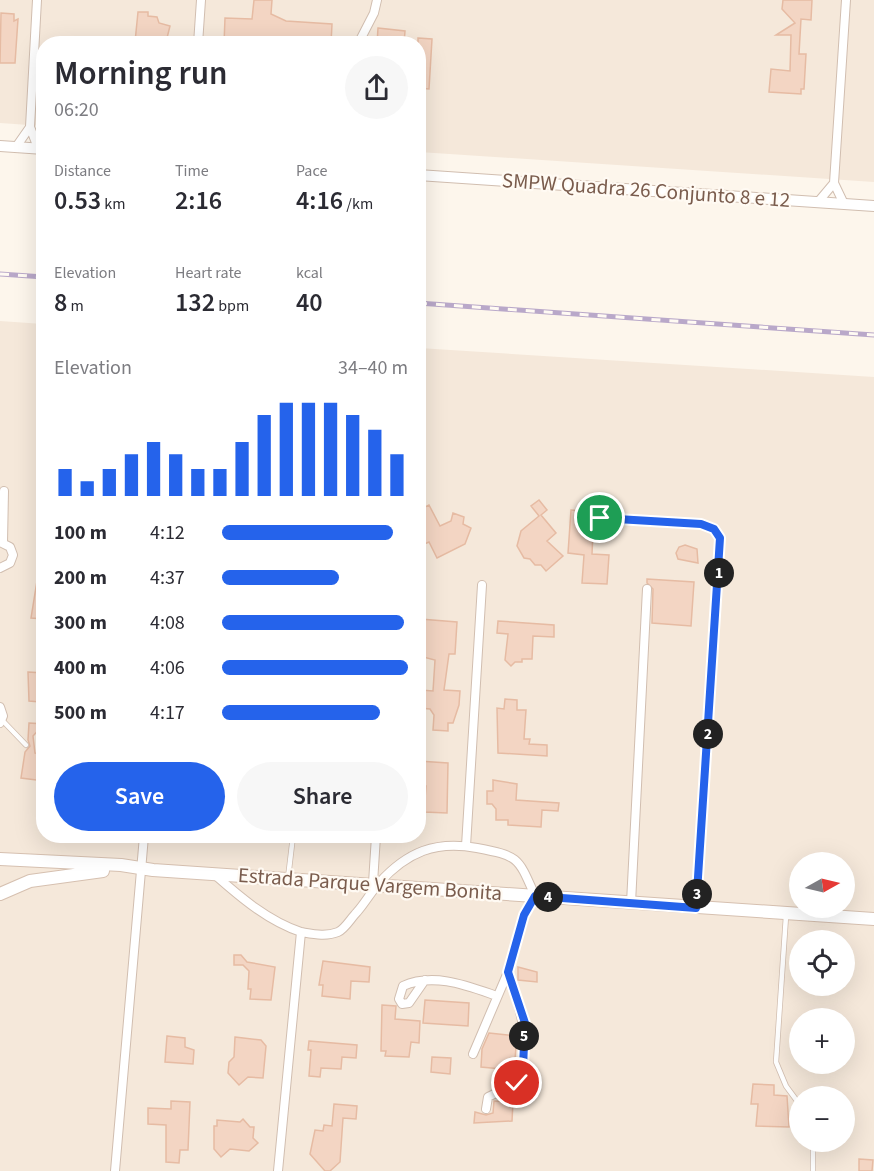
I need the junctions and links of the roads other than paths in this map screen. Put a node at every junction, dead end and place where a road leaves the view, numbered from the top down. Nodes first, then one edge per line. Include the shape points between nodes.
1 (37, 0) edge
2 (201, 0) edge
3 (377, 0) edge
4 (846, 0) edge
5 (199, 36) edge
6 (362, 36) edge
7 (30, 128) junction
8 (36, 139) edge
9 (0, 146) edge
10 (16, 147) junction
11 (36, 148) edge
12 (426, 176) edge
13 (834, 183) junction
14 (818, 202) junction
15 (844, 204) junction
16 (874, 206) edge
17 (4, 491) dead end
18 (600, 518) dead end
19 (2, 542) edge
20 (0, 568) edge
21 (482, 585) dead end
22 (647, 589) dead end
23 (0, 707) edge
24 (1, 721) edge
25 (26, 745) dead end
26 (144, 843) edge
27 (292, 843) edge
28 (376, 843) edge
29 (466, 846) junction
30 (0, 858) edge
31 (146, 870) junction
32 (214, 874) junction
33 (288, 878) junction
34 (375, 884) junction
35 (0, 894) edge
36 (535, 896) junction
37 (631, 903) junction
38 (696, 908) junction
39 (786, 913) junction
40 (874, 920) edge
41 (301, 932) junction
42 (508, 972) junction
43 (425, 980) dead end
44 (497, 996) junction
45 (473, 1054) dead end
46 (789, 1090) edge
47 (486, 1109) dead end
48 (813, 1152) edge
49 (115, 1171) edge
50 (278, 1171) edge
51 (813, 1171) edge

1 - 7 street
2 - 5 street
3 - 6 street
4 - 13 street
7 - 8 street
7 - 10 street
9 - 10 street
10 - 11 street
12 - 14 street, SMPW Quadra 26 Conjunto 8 e 12
13 - 14 street
13 - 15 street
14 - 15 street, SMPW Quadra 26 Conjunto 8 e 12
15 - 16 street, SMPW Quadra 26 Conjunto 8 e 12
17 - 19 street
18 - 38 lane via 701,524 714,529 720,538
19 - 20 street via 13,555 10,563
21 - 29 street
22 - 37 street
23 - 24 street
24 - 25 lane
26 - 31 street
27 - 33 lane
28 - 34 street
29 - 34 street via 440,844 419,851
29 - 36 street via 506,853 520,862
30 - 31 main road, Estrada Parque Vargem Bonita
31 - 32 main road, Estrada Parque Vargem Bonita
31 - 35 main road, Estrada Parque Vargem Bonita via 73,873 30,881
31 - 49 street
32 - 33 main road, Estrada Parque Vargem Bonita
32 - 41 street via 285,927
33 - 34 main road, Estrada Parque Vargem Bonita
34 - 36 main road, Estrada Parque Vargem Bonita
34 - 41 street via 369,899 339,932
36 - 37 main road, Estrada Parque Vargem Bonita
36 - 42 street via 524,915
37 - 38 main road, Estrada Parque Vargem Bonita
38 - 39 main road, Estrada Parque Vargem Bonita
39 - 40 main road, Estrada Parque Vargem Bonita
39 - 46 lane via 776,1062
41 - 50 street
42 - 44 street
42 - 47 street via 525,1023 523,1067 517,1083 488,1097
43 - 44 street via 470,985
44 - 45 street
48 - 51 lane

